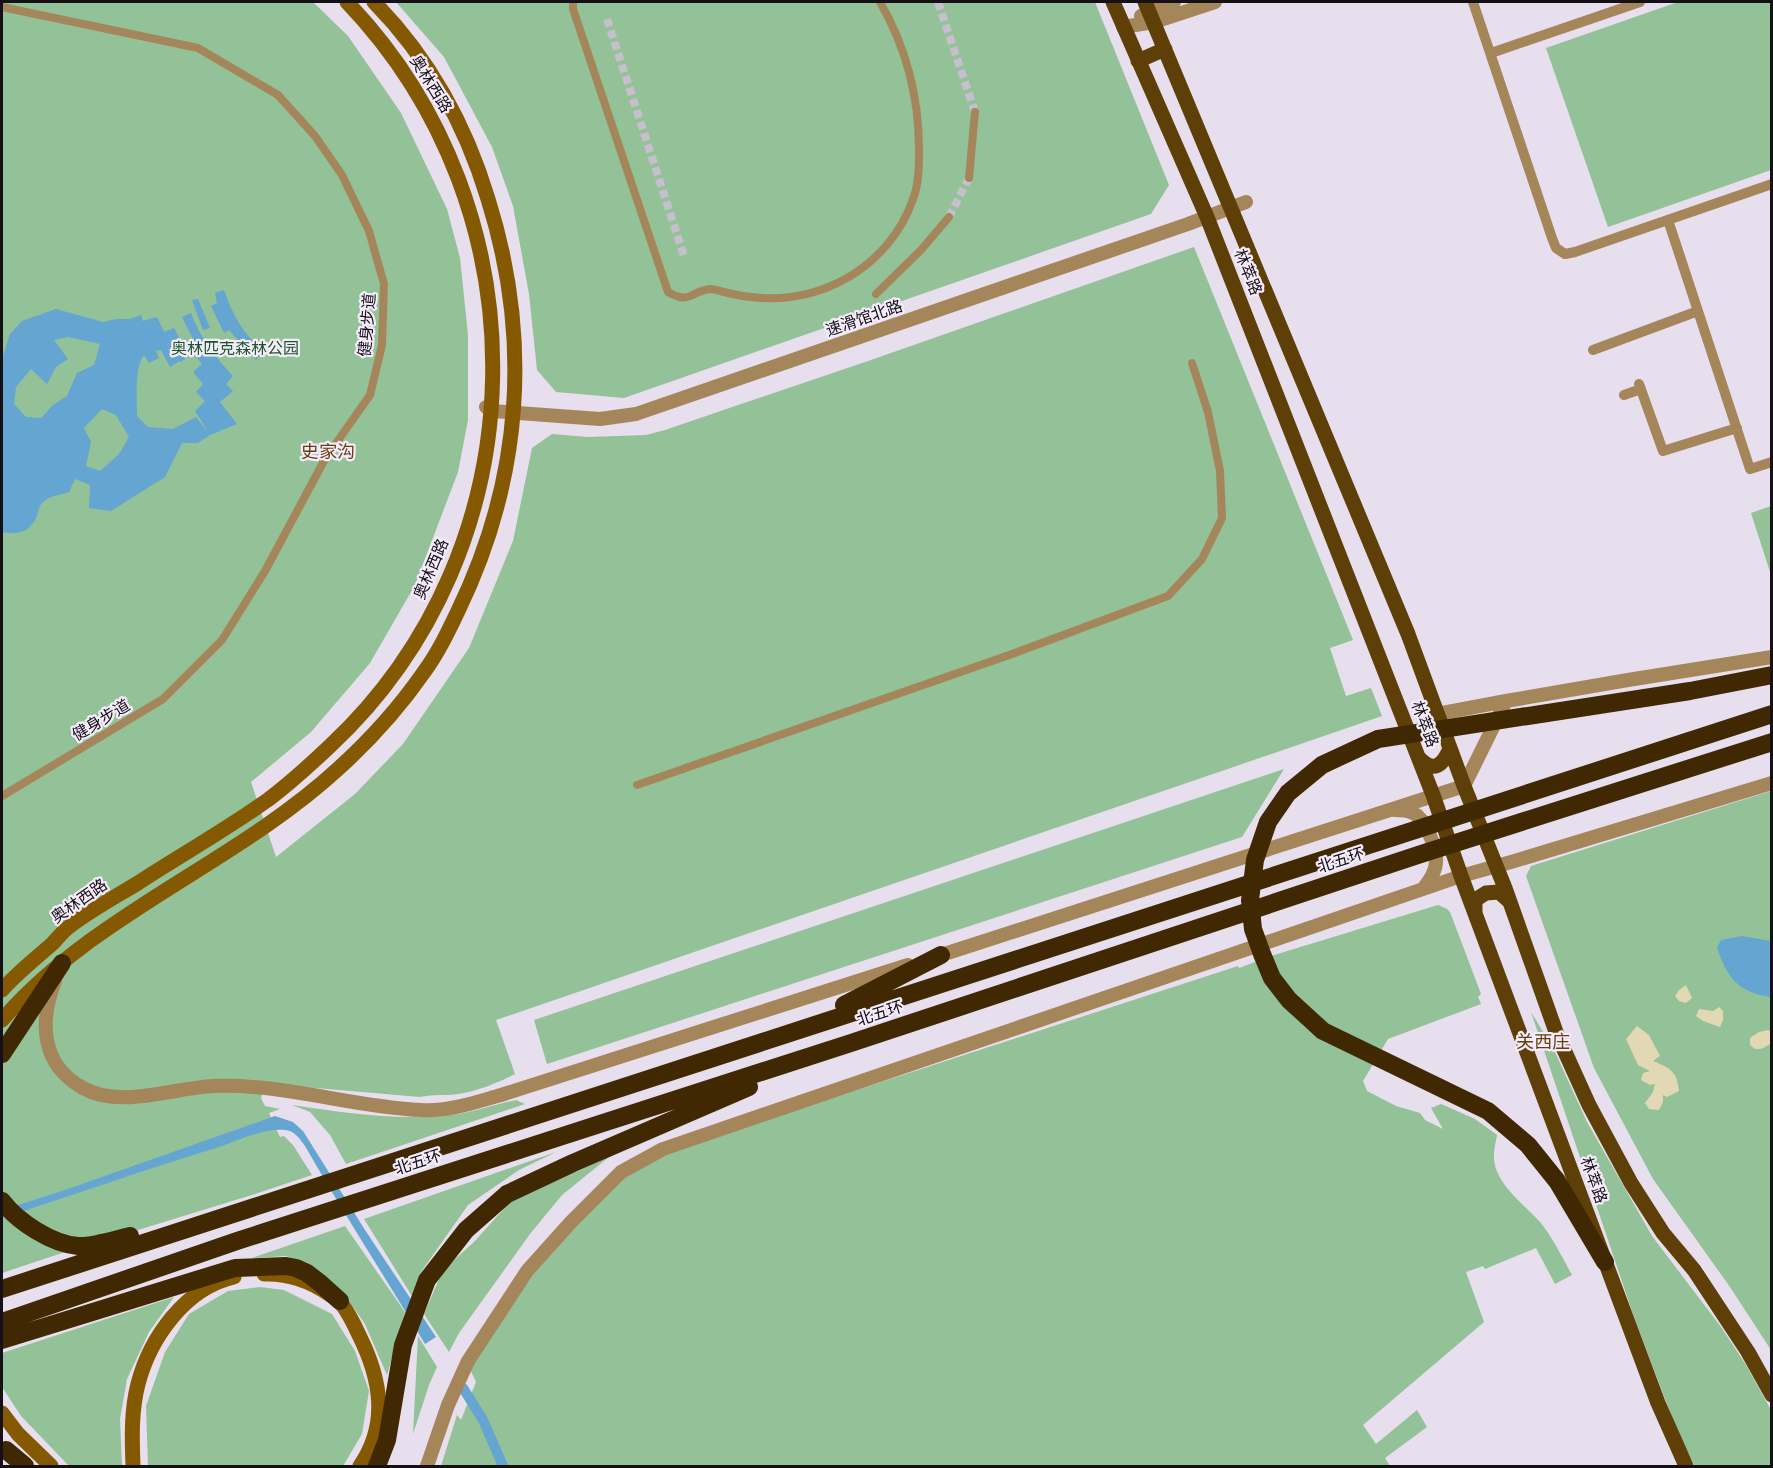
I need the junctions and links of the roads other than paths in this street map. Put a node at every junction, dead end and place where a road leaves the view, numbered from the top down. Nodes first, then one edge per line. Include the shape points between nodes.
1 (347, 2) edge
2 (374, 2) edge
3 (573, 2) edge
4 (880, 2) edge
5 (1113, 2) edge
6 (1174, 2) edge
7 (1215, 2) edge
8 (1473, 2) edge
9 (1640, 2) edge
10 (2, 7) edge
11 (1149, 12) edge
12 (1120, 28) junction
13 (1165, 49) junction
14 (1491, 53) junction
15 (1138, 60) junction
16 (975, 112) tunnel mouth
17 (1216, 170) junction
18 (969, 178) tunnel mouth
19 (1190, 180) junction
20 (1772, 184) edge
21 (1246, 202) dead end
22 (1231, 208) junction
23 (949, 217) tunnel mouth
24 (1207, 217) junction
25 (1668, 220) junction
26 (1245, 241) junction
27 (1221, 252) junction
28 (876, 294) dead end
29 (1698, 311) junction
30 (1593, 350) dead end
31 (1192, 363) dead end
32 (1624, 395) dead end
33 (489, 409) junction
34 (513, 413) junction
35 (1737, 428) junction
36 (1772, 462) edge
37 (1772, 657) edge
38 (1772, 675) edge
39 (1506, 702) junction
40 (1437, 714) junction
41 (1772, 714) edge
42 (1772, 742) edge
43 (1450, 749) junction
44 (1419, 758) junction
45 (1772, 783) edge
46 (637, 785) dead end
47 (1464, 786) junction
48 (2, 795) edge
49 (1433, 795) junction
50 (1390, 809) junction
51 (1495, 866) junction
52 (1461, 876) junction
53 (1423, 889) junction
54 (1510, 902) junction
55 (1475, 914) junction
56 (941, 955) junction
57 (62, 963) junction
58 (2, 990) edge
59 (2, 1020) edge
60 (797, 1029) junction
61 (851, 1043) junction
62 (2, 1054) edge
63 (2, 1201) edge
64 (208, 1221) junction
65 (1605, 1262) junction
66 (2, 1289) edge
67 (340, 1301) junction
68 (2, 1322) edge
69 (2, 1340) edge
70 (1772, 1395) edge
71 (2, 1413) edge
72 (4, 1447) edge
73 (20, 1467) edge
74 (26, 1467) edge
75 (51, 1467) edge
76 (133, 1467) edge
77 (360, 1467) edge
78 (377, 1467) edge
79 (427, 1467) edge
80 (1686, 1467) edge

1 - 33 main road, 奥林西路 via 410,82 438,131 463,190 480,247 490,309 494,371
2 - 34 main road, 奥林西路 via 401,31 440,90 464,133 482,178 511,297
3 - 4 street via 668,292 678,298 711,289 772,299 826,288 864,267 894,235 914,197 919,165 914,89 903,50
5 - 12 main road, 林萃路
6 - 11 street
7 - 11 street
8 - 14 street
9 - 14 street
10 - 48 street, 健身步道 via 198,48 278,95 315,136 342,175 369,231 384,284 382,345 370,395 325,459 222,640 164,699
11 - 12 street
11 - 13 main road, 林萃路
12 - 15 main road, 林萃路
13 - 15 main road
13 - 17 main road, 林萃路
14 - 25 street via 1556,248 1565,254 1575,252
15 - 19 main road, 林萃路
16 - 18 street
17 - 19 main road
17 - 22 main road, 林萃路
19 - 24 main road, 林萃路
20 - 25 street
21 - 22 street, 速滑馆北路
22 - 24 street, 速滑馆北路
22 - 26 main road, 林萃路
23 - 28 street
24 - 27 main road, 林萃路
24 - 34 street, 速滑馆北路 via 636,414 600,419
25 - 29 street
26 - 27 main road
26 - 40 main road, 林萃路 via 1408,634
27 - 44 main road, 林萃路
29 - 30 street
29 - 35 street
31 - 46 street via 1208,412 1220,471 1222,518 1202,559 1168,596
32 - 35 street via 1640,386 1663,451
33 - 34 street, 速滑馆北路
33 - 58 main road, 奥林西路 via 480,488 454,566 429,619 373,702 270,798 69,927
34 - 57 main road, 奥林西路 via 502,489 481,560 438,650 387,720 293,807 97,934
35 - 36 street via 1750,469
37 - 39 street
38 - 65 highway via 1378,739 1322,765 1287,794 1268,822 1255,860 1250,900 1253,928 1272,978 1289,1000 1323,1031 1488,1111 1528,1144 1557,1181
39 - 40 street
39 - 47 street
40 - 43 main road, 林萃路
41 - 60 highway, 北五环
42 - 61 highway, 北五环
43 - 44 main road via 1444,762 1435,767
43 - 47 main road, 林萃路
44 - 49 main road, 林萃路
45 - 51 street
47 - 49 street
47 - 51 main road, 林萃路
49 - 50 street
49 - 52 main road, 林萃路
50 - 53 street via 1413,812 1424,821 1436,859 1431,879
50 - 56 street
51 - 52 street
51 - 54 main road, 林萃路
52 - 53 street
52 - 55 main road, 林萃路
53 - 79 street via 663,1149 621,1172 527,1271 468,1361
54 - 55 main road via 1499,891 1486,893 1475,900
54 - 70 main road, 林萃路 via 1556,1032 1589,1105 1631,1183 1663,1233 1694,1270
55 - 65 main road, 林萃路
56 - 57 street via 501,1095 422,1110 246,1086 210,1086 136,1097 84,1089 61,1071 47,1047 46,1013
56 - 60 highway
57 - 59 main road, 奥林西路
57 - 62 highway
60 - 64 highway, 北五环
61 - 68 highway, 北五环 via 237,1241
61 - 78 highway via 507,1194 466,1230 425,1287 403,1345 387,1440
63 - 64 highway via 46,1237 79,1246
64 - 66 highway, 北五环
65 - 80 main road, 林萃路
67 - 69 highway via 296,1268 235,1269
67 - 76 main road via 304,1280 270,1274 229,1278 190,1299 152,1347 138,1385 132,1419
67 - 77 main road via 366,1348 379,1396 378,1421 369,1453
71 - 75 main road
72 - 73 main road
72 - 74 highway

